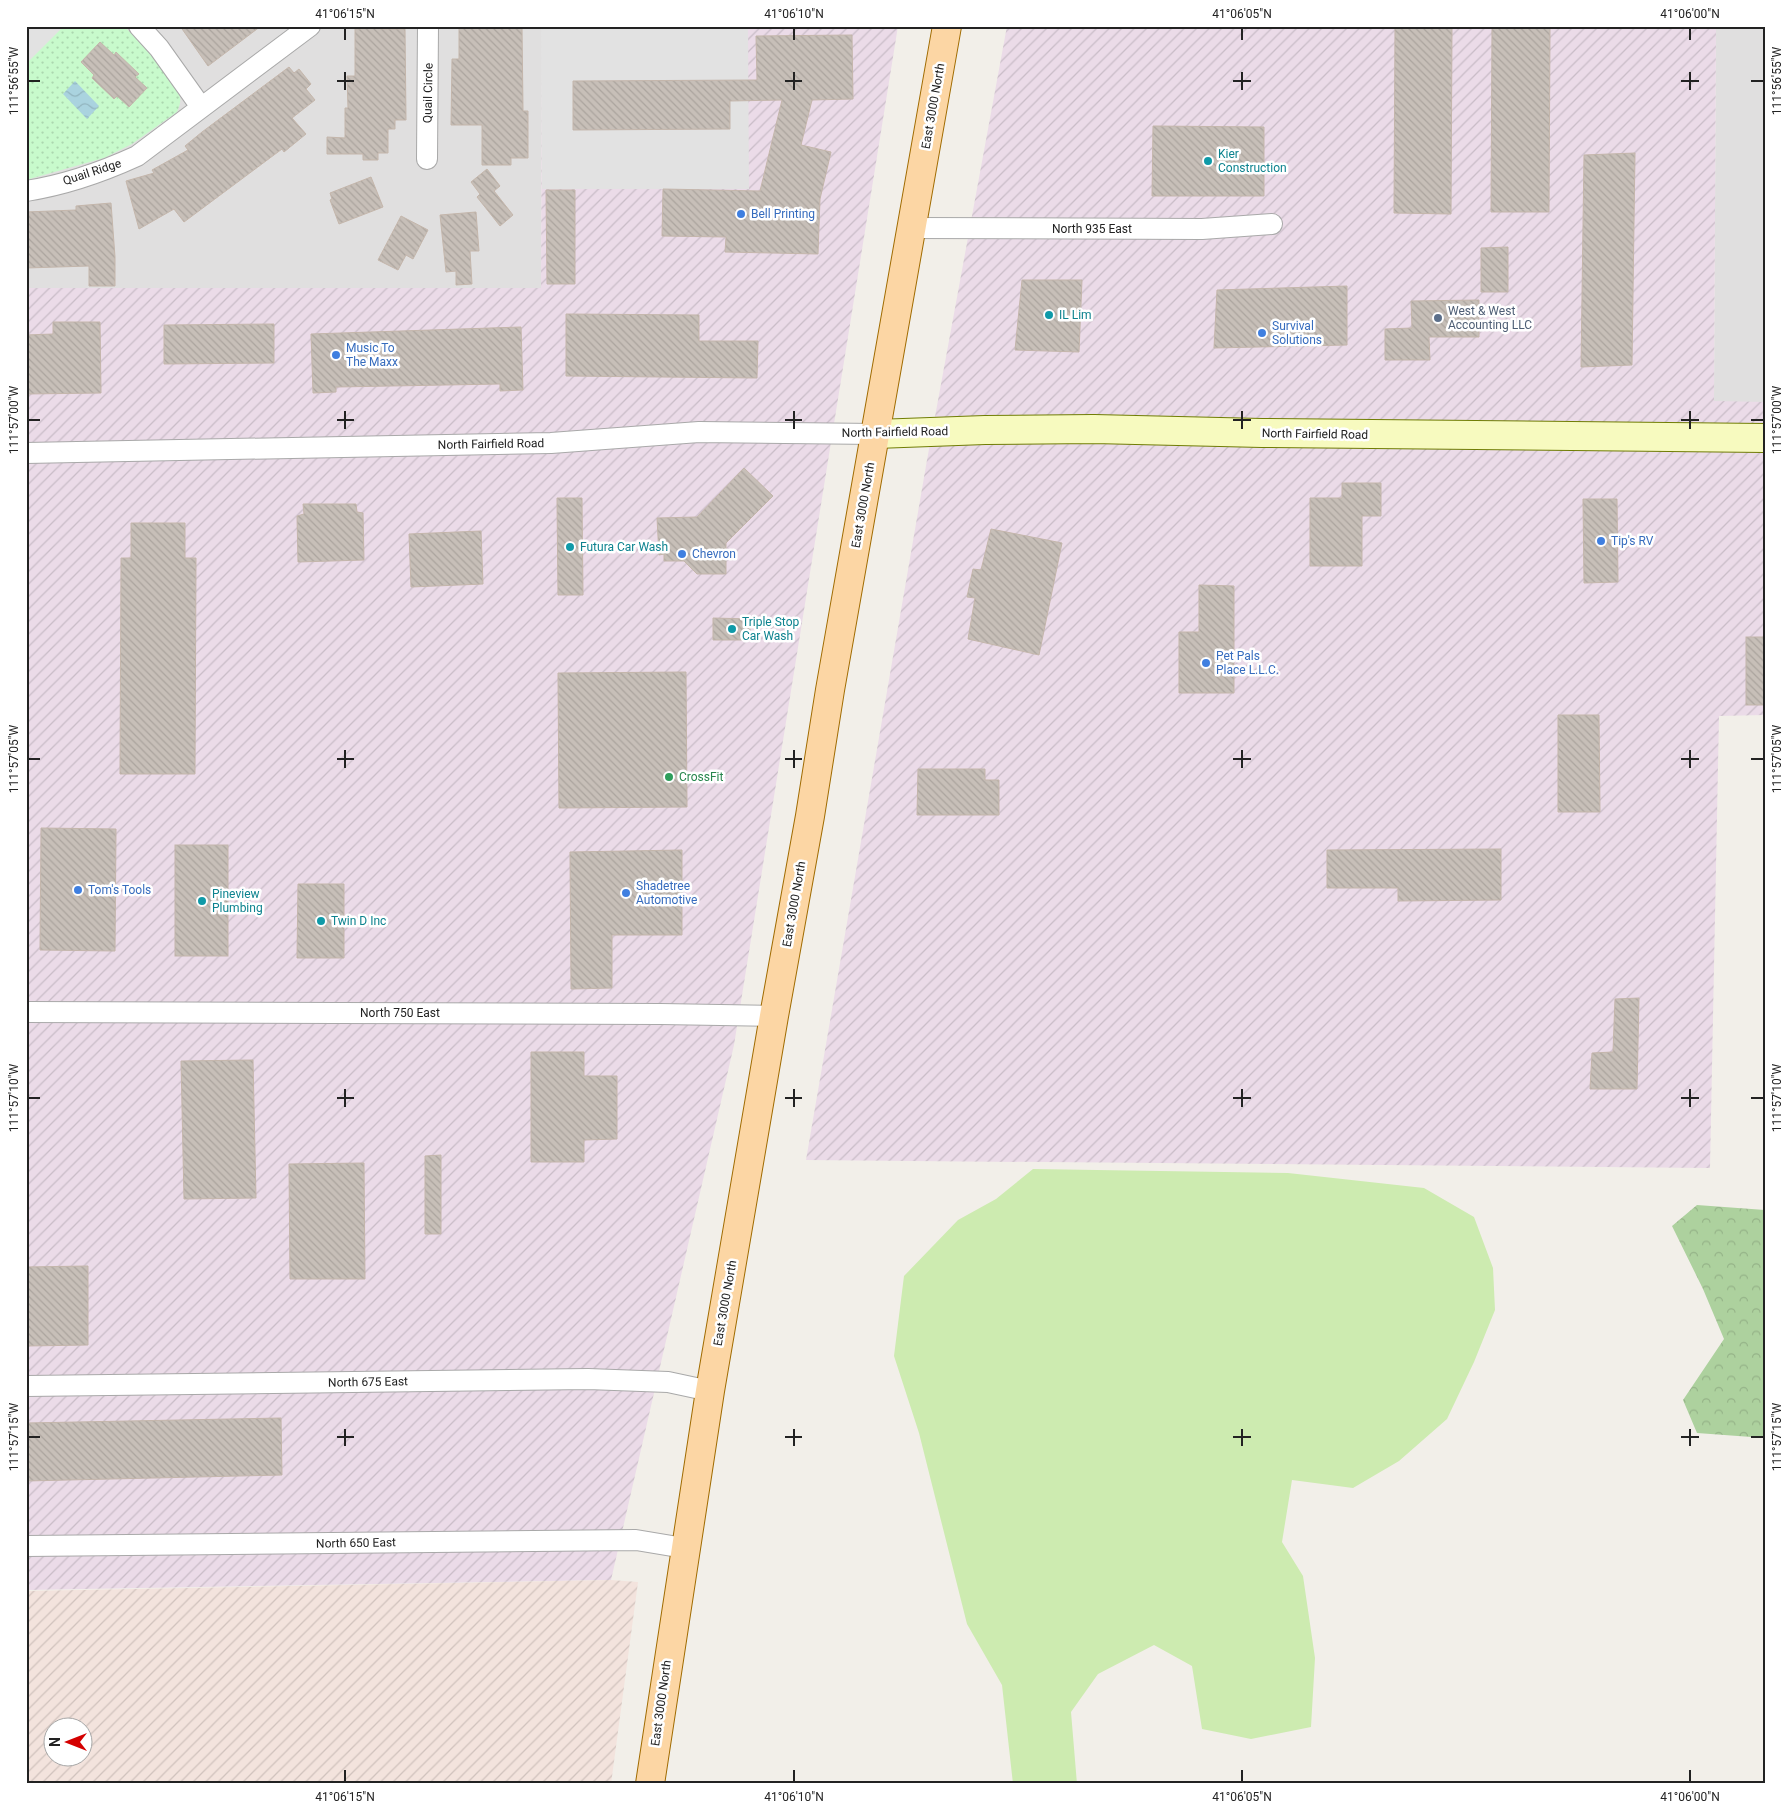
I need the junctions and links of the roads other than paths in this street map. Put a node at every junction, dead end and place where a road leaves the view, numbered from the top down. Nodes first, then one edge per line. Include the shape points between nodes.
1 (138, 26) edge
2 (310, 26) edge
3 (428, 26) edge
4 (947, 26) edge
5 (201, 107) junction
6 (427, 159) dead end
7 (26, 190) edge
8 (1272, 224) dead end
9 (911, 228) junction
10 (876, 434) junction
11 (1765, 438) edge
12 (26, 453) edge
13 (26, 1012) edge
14 (774, 1016) junction
15 (26, 1386) edge
16 (710, 1391) junction
17 (26, 1546) edge
18 (684, 1548) junction
19 (650, 1784) edge

1 - 5 street via 159,48
2 - 5 street, Quail Ridge
3 - 6 street, Quail Circle
4 - 9 main road, East 3000 North
5 - 7 street, Quail Ridge via 130,160 107,170
8 - 9 street, North 935 East via 1202,229
9 - 10 main road, East 3000 North
10 - 11 main road, North Fairfield Road via 1094,429 1262,434
10 - 12 street, North Fairfield Road via 699,432 552,443
10 - 14 main road, East 3000 North
13 - 14 street, North 750 East
14 - 16 main road, East 3000 North
15 - 16 street, North 675 East via 588,1379 668,1382
16 - 18 main road, East 3000 North
17 - 18 street, North 650 East via 636,1540
18 - 19 main road, East 3000 North

